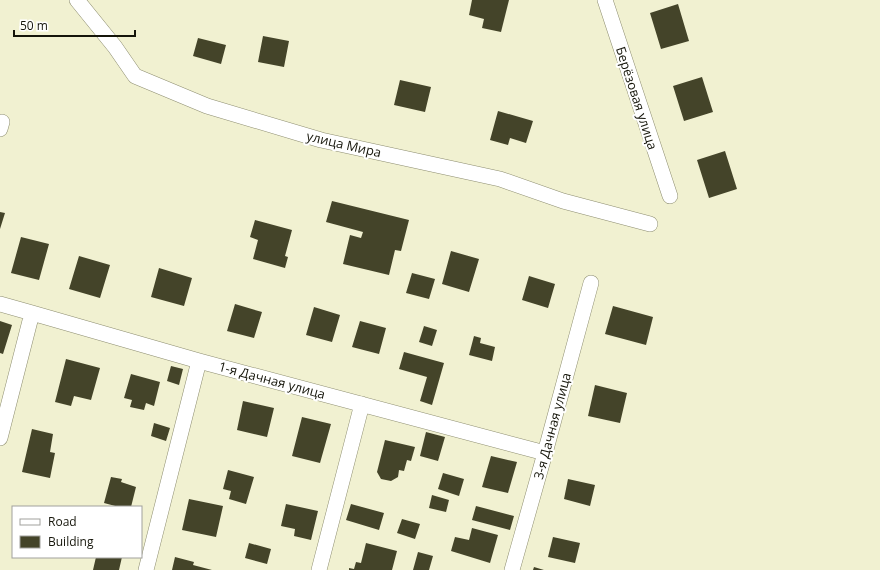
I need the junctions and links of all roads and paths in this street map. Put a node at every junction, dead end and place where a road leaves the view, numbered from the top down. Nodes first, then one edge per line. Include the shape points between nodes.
1 (77, 0) edge
2 (605, 0) edge
3 (670, 196) dead end
4 (650, 224) dead end
5 (591, 283) dead end
6 (0, 304) edge
7 (32, 312) junction
8 (199, 361) junction
9 (362, 404) junction
10 (0, 438) edge
11 (545, 453) junction
12 (146, 570) edge
13 (319, 570) edge
14 (512, 570) edge

1 - 4 street, улица Мира via 135,76 207,106 321,140 500,179 563,201
2 - 3 street, Берёзовая улица
5 - 11 street, 3-я Дачная улица
6 - 7 street, 1-я Дачная улица
7 - 8 street, 1-я Дачная улица
7 - 10 street
8 - 9 street, 1-я Дачная улица
8 - 12 street
9 - 11 street, 1-я Дачная улица
9 - 13 street
11 - 14 street, 3-я Дачная улица

